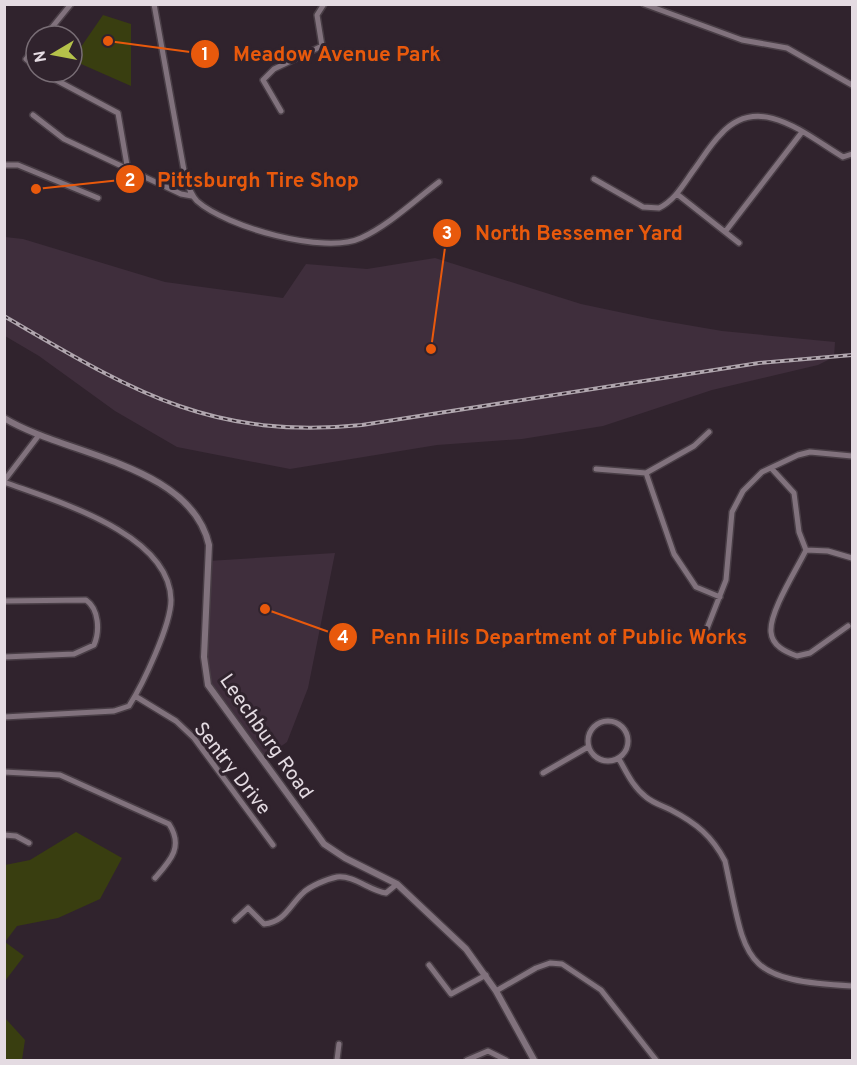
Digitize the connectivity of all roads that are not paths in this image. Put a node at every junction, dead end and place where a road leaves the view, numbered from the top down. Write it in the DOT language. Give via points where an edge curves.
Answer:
graph roads {
  1 [pos="71,4"];
  2 [pos="154,4"];
  3 [pos="324,4"];
  4 [pos="644,4"];
  5 [pos="55,24"];
  6 [pos="63,84"];
  7 [pos="852,85"];
  8 [pos="280,111"];
  9 [pos="33,115"];
  10 [pos="802,132"];
  11 [pos="852,154"];
  12 [pos="4,165"];
  13 [pos="128,171"];
  14 [pos="594,179"];
  15 [pos="439,182"];
  16 [pos="677,194"];
  17 [pos="192,196"];
  18 [pos="98,198"];
  19 [pos="725,232"];
  20 [pos="739,243"];
  21 [pos="4,418"];
  22 [pos="709,432"];
  23 [pos="39,435"];
  24 [pos="852,456"];
  25 [pos="596,469"];
  26 [pos="772,469"];
  27 [pos="646,473"];
  28 [pos="4,481"];
  29 [pos="806,550"];
  30 [pos="852,558"];
  31 [pos="720,597"];
  32 [pos="4,601"];
  33 [pos="848,626"];
  34 [pos="706,631"];
  35 [pos="4,657"];
  36 [pos="135,696"];
  37 [pos="4,717"];
  38 [pos="588,747"];
  39 [pos="619,759"];
  40 [pos="4,772"];
  41 [pos="543,773"];
  42 [pos="4,835"];
  43 [pos="29,843"];
  44 [pos="273,845"];
  45 [pos="155,878"];
  46 [pos="397,884"];
  47 [pos="235,920"];
  48 [pos="429,965"];
  49 [pos="486,975"];
  50 [pos="852,986"];
  51 [pos="496,991"];
  52 [pos="339,1044"];
  53 [pos="484,1052"];
  54 [pos="337,1060"];
  55 [pos="467,1060"];
  56 [pos="486,1060"];
  57 [pos="506,1060"];
  58 [pos="534,1060"];
  59 [pos="656,1060"];
  1 -- 5 [label="street"];
  2 -- 17 [label="street" via="182,164"];
  3 -- 8 [label="street" via="317,15 322,46 274,69 263,80"];
  4 -- 7 [label="street" via="742,40 787,48"];
  6 -- 13 [label="street" via="117,113"];
  9 -- 13 [label="street" via="64,139"];
  10 -- 11 [label="street" via="843,157"];
  10 -- 16 [label="street" via="768,115 738,120 720,134"];
  10 -- 19 [label="street"];
  12 -- 18 [label="street" via="18,165"];
  13 -- 17 [label="street"];
  14 -- 16 [label="street" via="651,209 667,204"];
  15 -- 17 [label="street" via="381,226 347,243 267,235 209,209"];
  16 -- 19 [label="street"];
  19 -- 20 [label="street"];
  21 -- 23 [label="street, Leechburg Road"];
  22 -- 27 [label="street" via="694,446"];
  23 -- 28 [label="street"];
  23 -- 46 [label="street, Leechburg Road" via="134,468 193,511 206,530 209,545 204,657 208,685 324,843"];
  24 -- 26 [label="street" via="810,452"];
  25 -- 27 [label="street"];
  26 -- 29 [label="street" via="794,493 799,532"];
  26 -- 31 [label="street" via="762,472 736,501 730,524 726,580"];
  27 -- 31 [label="street" via="674,554 696,587"];
  28 -- 36 [label="street" via="109,522 163,571 171,609"];
  29 -- 30 [label="street"];
  29 -- 33 [label="street" via="774,617 771,632 775,643 797,656 810,653"];
  31 -- 34 [label="street"];
  32 -- 35 [label="street" via="86,600 97,621 94,645 83,652"];
  36 -- 37 [label="street" via="129,706 114,711"];
  36 -- 44 [label="street, Sentry Drive" via="177,721 194,738"];
  38 -- 39 [label="street" via="602,761"];
  38 -- 39 [label="street" via="591,730 602,722 614,722 623,728 629,741"];
  38 -- 41 [label="street"];
  39 -- 50 [label="street" via="646,798 691,820 720,852 742,942 753,959 781,978"];
  40 -- 45 [label="street" via="60,775 169,824 176,840 174,856"];
  42 -- 43 [label="street"];
  46 -- 47 [label="street" via="386,893 337,877 308,889 284,917 271,923 264,924 248,908"];
  46 -- 49 [label="street, Leechburg Road" via="437,919"];
  48 -- 49 [label="street" via="451,994"];
  49 -- 51 [label="street, Leechburg Road"];
  51 -- 58 [label="street, Leechburg Road"];
  51 -- 59 [label="street" via="536,968 562,964 601,990"];
  52 -- 54 [label="street"];
  53 -- 55 [label="street"];
  53 -- 56 [label="street"];
  53 -- 57 [label="street" via="493,1052"];
}
